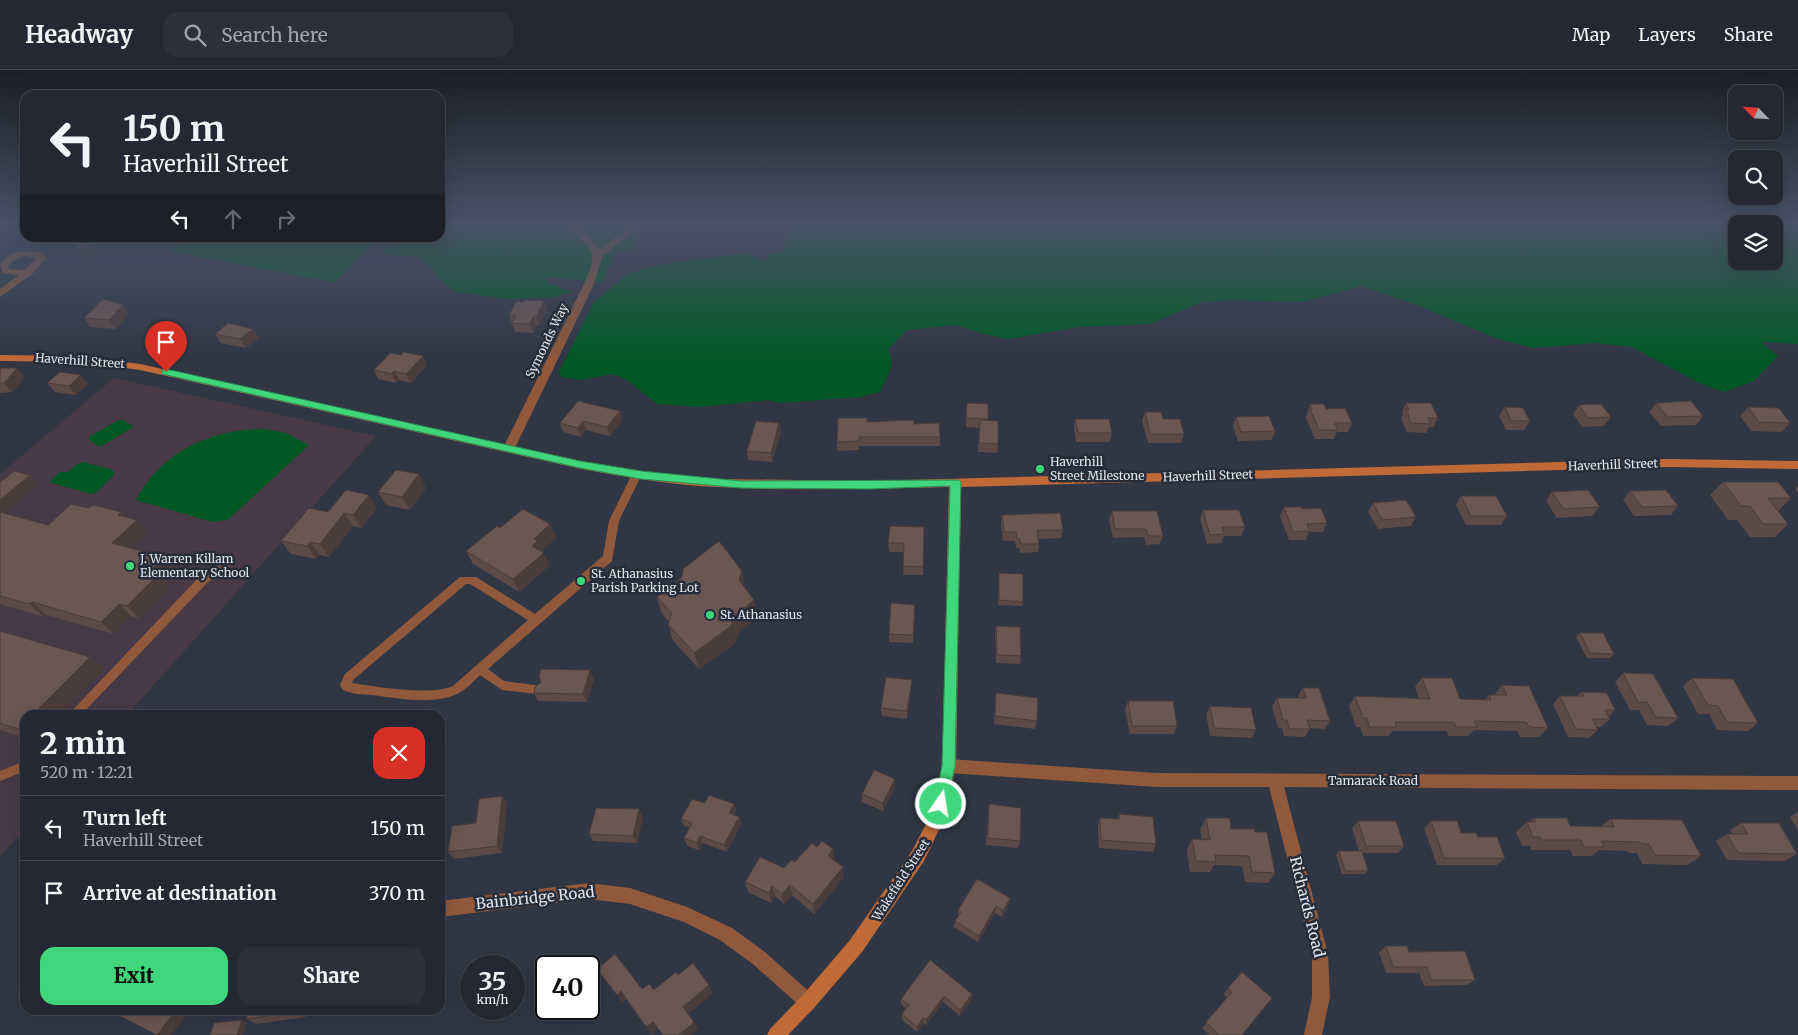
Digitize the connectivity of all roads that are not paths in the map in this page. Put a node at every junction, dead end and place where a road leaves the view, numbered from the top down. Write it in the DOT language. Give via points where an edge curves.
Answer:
graph roads {
  1 [pos="596,269"];
  2 [pos="25,274"];
  3 [pos="0,294"];
  4 [pos="0,358"];
  5 [pos="509,448"];
  6 [pos="1798,465"];
  7 [pos="636,474"];
  8 [pos="955,482"];
  9 [pos="227,562"];
  10 [pos="536,620"];
  11 [pos="480,669"];
  12 [pos="538,689"];
  13 [pos="79,710"];
  14 [pos="948,766"];
  15 [pos="20,768"];
  16 [pos="0,776"];
  17 [pos="1275,781"];
  18 [pos="1798,783"];
  19 [pos="445,908"];
  20 [pos="808,1002"];
  21 [pos="776,1035"];
  22 [pos="1313,1035"];
  1 -- 5 [label="street, Symonds Way"];
  2 -- 3 [label="street"];
  4 -- 5 [label="street, Haverhill Street" via="79,359 140,367"];
  5 -- 7 [label="street, Haverhill Street"];
  6 -- 8 [label="street, Haverhill Street" via="1669,463"];
  7 -- 8 [label="street, Haverhill Street" via="741,484"];
  7 -- 10 [label="lane" via="614,521 608,558"];
  8 -- 14 [label="street, Wakefield Street"];
  9 -- 13 [label="lane" via="204,579"];
  10 -- 11 [label="lane"];
  10 -- 11 [label="lane" via="472,580 464,580 349,677 346,684 350,688 443,696 455,692"];
  11 -- 12 [label="lane" via="502,685"];
  14 -- 17 [label="street, Tamarack Road" via="1157,780"];
  14 -- 20 [label="street, Wakefield Street" via="937,817 918,856 856,946"];
  15 -- 16 [label="lane"];
  17 -- 18 [label="street, Tamarack Road"];
  17 -- 22 [label="street, Richards Road" via="1320,954 1321,997"];
  19 -- 20 [label="street, Bainbridge Road" via="590,891 630,896 687,915 726,934 759,958"];
  20 -- 21 [label="street, Wakefield Street"];
}
